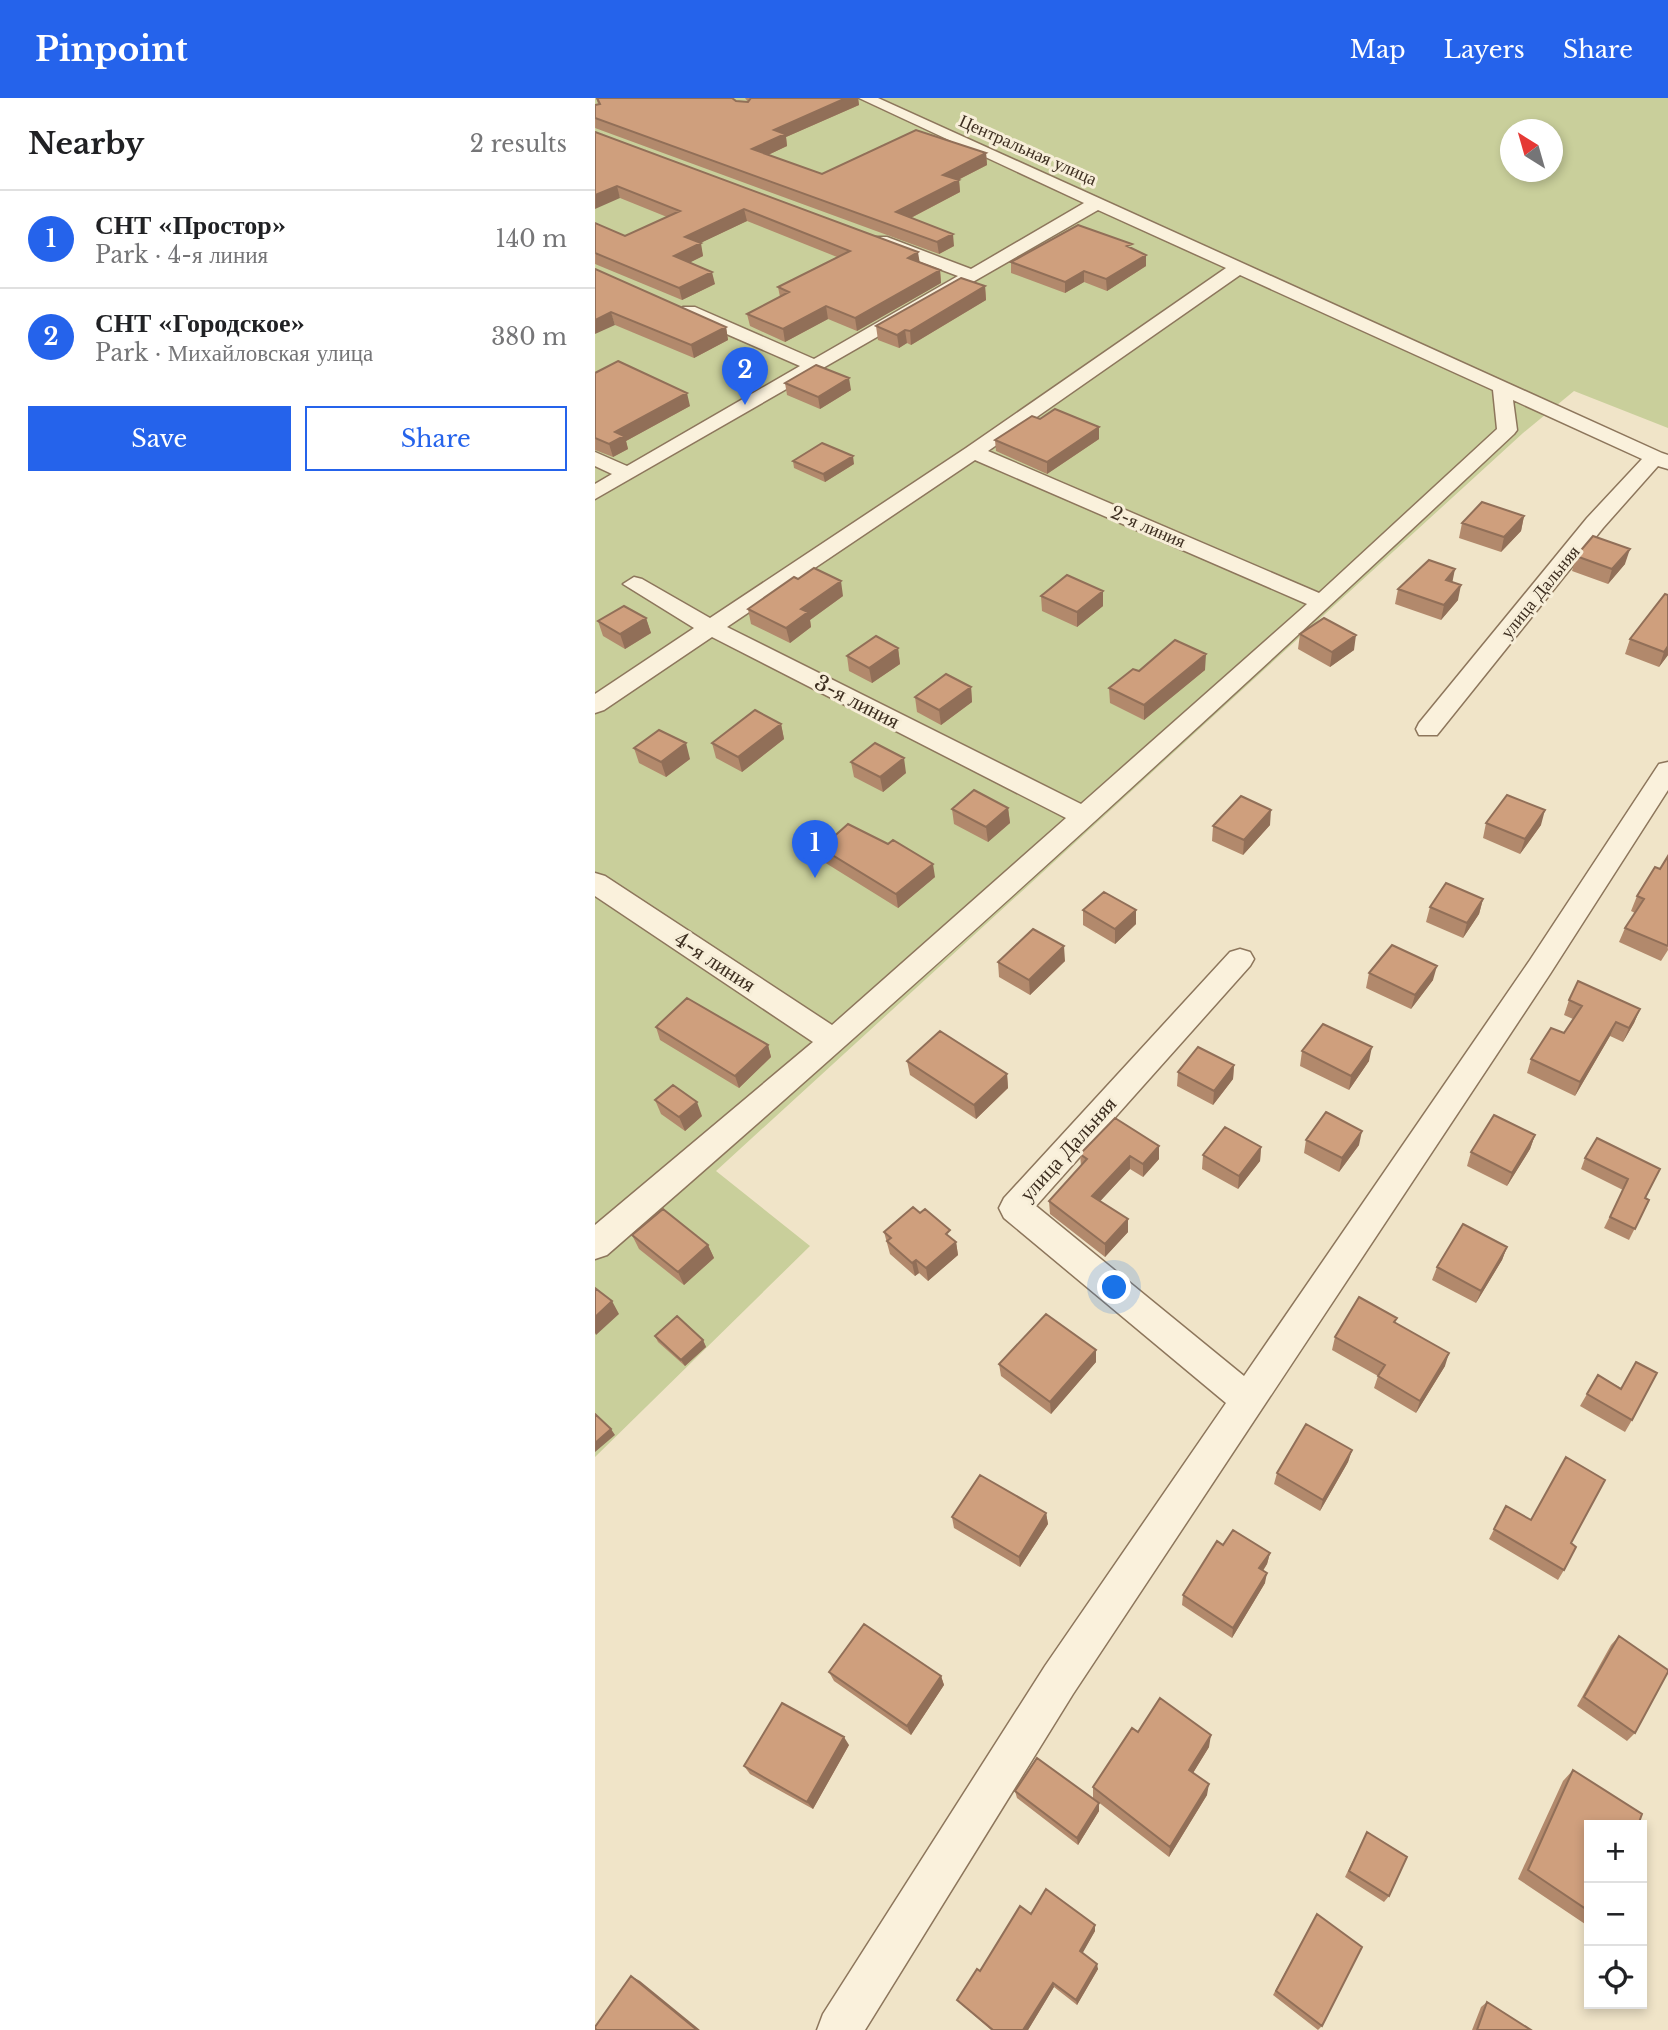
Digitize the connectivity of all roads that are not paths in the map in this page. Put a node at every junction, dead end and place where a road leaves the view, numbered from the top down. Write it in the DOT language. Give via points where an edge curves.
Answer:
graph roads {
  1 [pos="866,98"];
  2 [pos="1097,203"];
  3 [pos="868,236"];
  4 [pos="1239,267"];
  5 [pos="972,275"];
  6 [pos="668,303"];
  7 [pos="815,366"];
  8 [pos="1501,389"];
  9 [pos="973,452"];
  10 [pos="595,457"];
  11 [pos="1661,460"];
  12 [pos="628,474"];
  13 [pos="595,493"];
  14 [pos="634,584"];
  15 [pos="1322,602"];
  16 [pos="711,628"];
  17 [pos="595,705"];
  18 [pos="1428,729"];
  19 [pos="1668,770"];
  20 [pos="1082,815"];
  21 [pos="595,883"];
  22 [pos="1240,959"];
  23 [pos="834,1041"];
  24 [pos="595,1245"];
  25 [pos="1248,1400"];
  26 [pos="839,2030"];
  1 -- 2 [label="street, Центральная улица"];
  2 -- 4 [label="street, Центральная улица"];
  2 -- 5 [label="street"];
  3 -- 5 [label="street"];
  4 -- 8 [label="street, Центральная улица"];
  4 -- 9 [label="street"];
  5 -- 7 [label="street"];
  6 -- 7 [label="street"];
  7 -- 12 [label="street"];
  8 -- 11 [label="street, Центральная улица"];
  8 -- 15 [label="street" via="1507,430"];
  9 -- 15 [label="street, 2-я линия"];
  9 -- 16 [label="street"];
  10 -- 12 [label="street"];
  11 -- 18 [label="street, улица Дальняя" via="1595,523"];
  12 -- 13 [label="street"];
  14 -- 16 [label="street, 3-я линия"];
  15 -- 20 [label="street"];
  16 -- 17 [label="street"];
  16 -- 20 [label="street, 3-я линия"];
  19 -- 25 [label="street" via="1541,967"];
  20 -- 23 [label="street"];
  21 -- 23 [label="street, 4-я линия"];
  22 -- 25 [label="street, улица Дальняя" via="1015,1208"];
  23 -- 24 [label="street"];
  25 -- 26 [label="street" via="1059,1680"];
}
